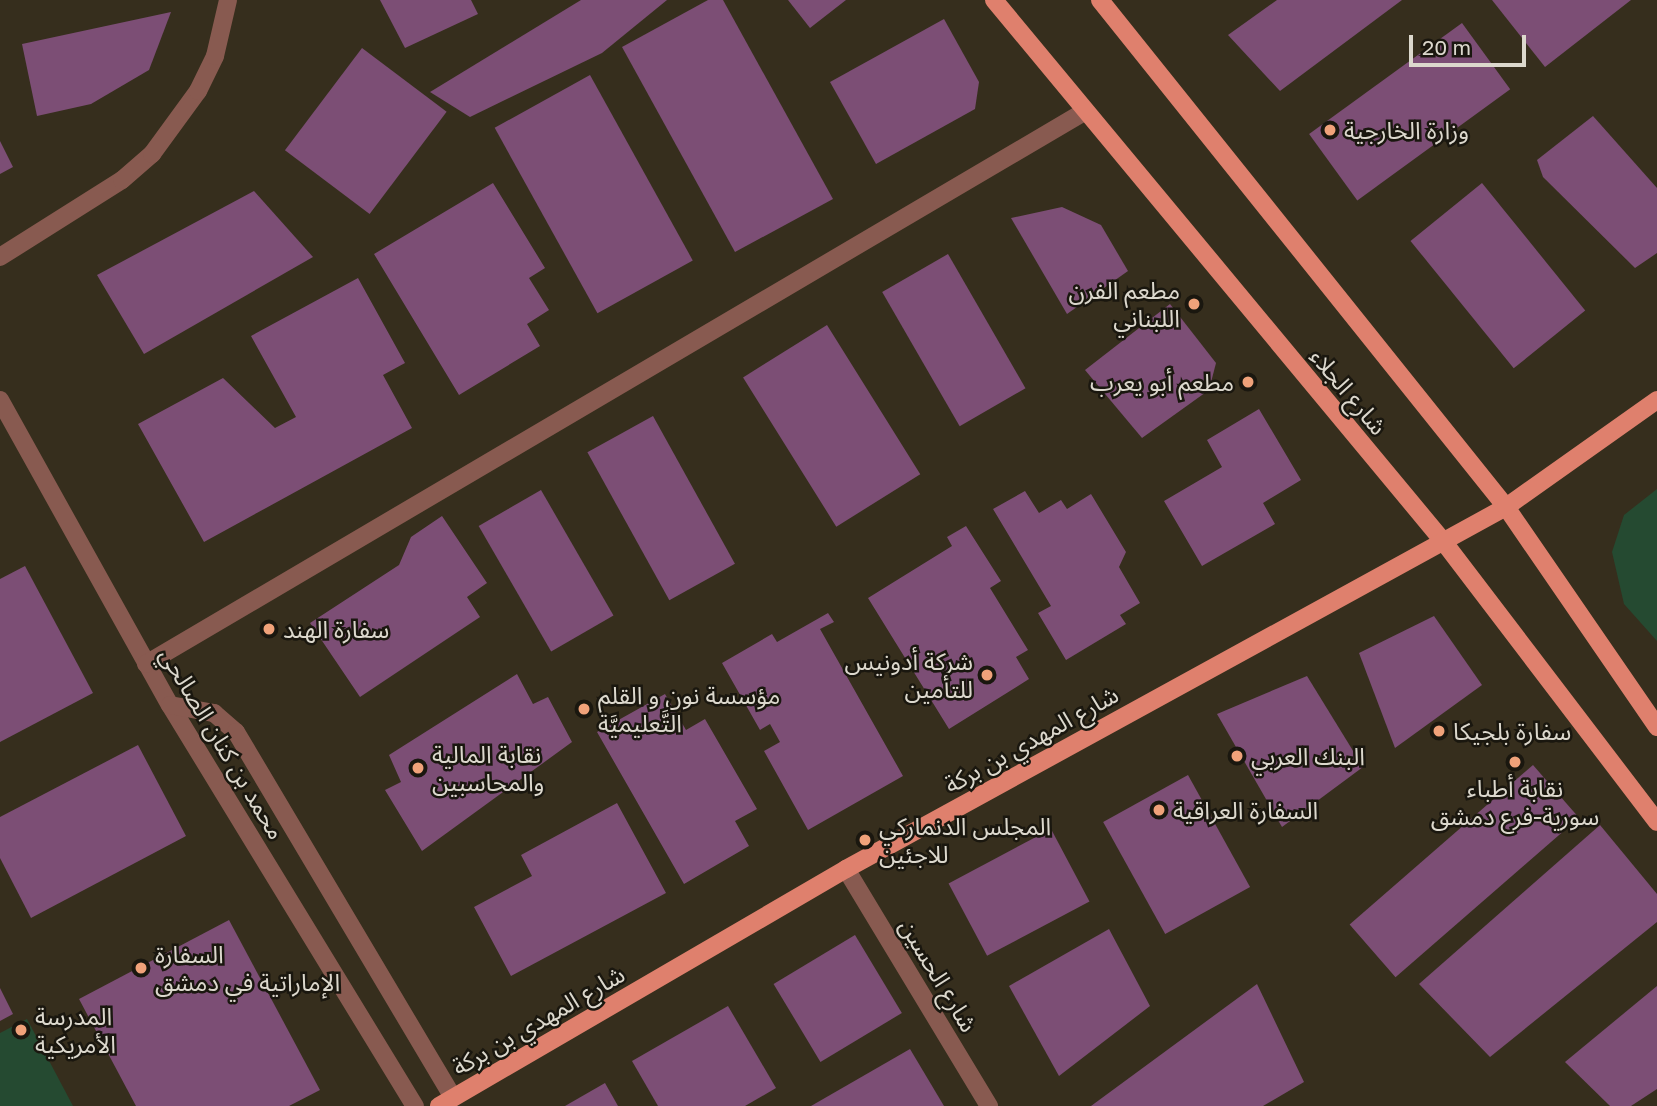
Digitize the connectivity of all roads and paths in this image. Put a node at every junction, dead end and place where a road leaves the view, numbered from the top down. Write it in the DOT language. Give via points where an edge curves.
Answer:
graph roads {
  1 [pos="228,0"];
  2 [pos="994,0"];
  3 [pos="1100,0"];
  4 [pos="1084,112"];
  5 [pos="0,257"];
  6 [pos="0,400"];
  7 [pos="1657,400"];
  8 [pos="1506,508"];
  9 [pos="1443,541"];
  10 [pos="146,664"];
  11 [pos="170,705"];
  12 [pos="1657,727"];
  13 [pos="1657,822"];
  14 [pos="846,869"];
  15 [pos="446,1102"];
  16 [pos="415,1106"];
  17 [pos="989,1106"];
  1 -- 5 [label="street" via="215,56 198,92 152,154 122,180"];
  2 -- 4 [label="main road, شارع الجلاء"];
  3 -- 8 [label="main road, شارع الجلاء"];
  4 -- 9 [label="main road, شارع الجلاء"];
  4 -- 10 [label="street"];
  6 -- 10 [label="street, محمد بن كنان الصالحي"];
  7 -- 8 [label="main road, شارع المهدي بن بركة"];
  8 -- 9 [label="main road, شارع المهدي بن بركة"];
  8 -- 12 [label="main road, شارع الجلاء"];
  9 -- 13 [label="main road, شارع الجلاء"];
  9 -- 14 [label="main road, شارع المهدي بن بركة"];
  10 -- 11 [label="street, محمد بن كنان الصالحي"];
  11 -- 15 [label="street" via="214,713 236,732"];
  11 -- 16 [label="street, محمد بن كنان الصالحي"];
  14 -- 15 [label="main road, شارع المهدي بن بركة"];
  14 -- 17 [label="street, شارع الحسين"];
}
